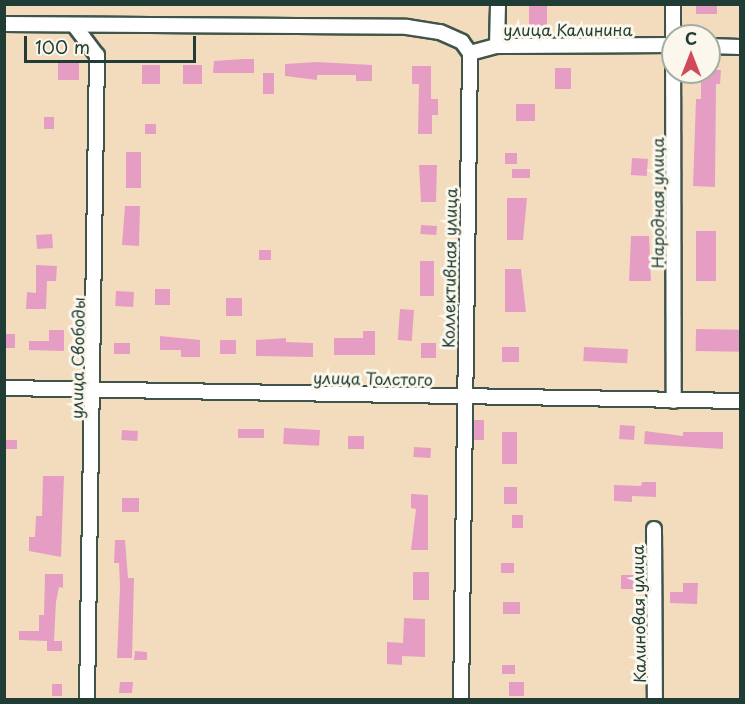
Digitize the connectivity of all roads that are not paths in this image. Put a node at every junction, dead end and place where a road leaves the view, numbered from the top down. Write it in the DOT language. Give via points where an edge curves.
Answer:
graph roads {
  1 [pos="498,4"];
  2 [pos="674,4"];
  3 [pos="4,24"];
  4 [pos="674,24"];
  5 [pos="74,25"];
  6 [pos="661,45"];
  7 [pos="497,46"];
  8 [pos="721,46"];
  9 [pos="741,46"];
  10 [pos="470,53"];
  11 [pos="673,84"];
  12 [pos="4,388"];
  13 [pos="93,389"];
  14 [pos="463,397"];
  15 [pos="674,400"];
  16 [pos="741,401"];
  17 [pos="654,529"];
  18 [pos="87,699"];
  19 [pos="461,699"];
  20 [pos="655,699"];
  1 -- 7 [label="street"];
  2 -- 4 [label="street, Народная улица"];
  3 -- 5 [label="street"];
  5 -- 10 [label="street" via="407,27 440,32 462,42"];
  5 -- 13 [label="street, улица Свободы" via="97,55"];
  6 -- 7 [label="street, улица Калинина"];
  7 -- 10 [label="street, улица Калинина"];
  8 -- 9 [label="street"];
  10 -- 14 [label="street, Коллективная улица"];
  11 -- 15 [label="street, Народная улица"];
  12 -- 13 [label="street, улица Толстого"];
  13 -- 14 [label="street, улица Толстого"];
  13 -- 18 [label="street, улица Свободы"];
  14 -- 15 [label="street, улица Толстого"];
  14 -- 19 [label="street, Коллективная улица"];
  15 -- 16 [label="street, улица Толстого"];
  17 -- 20 [label="street, Калиновая улица"];
}
